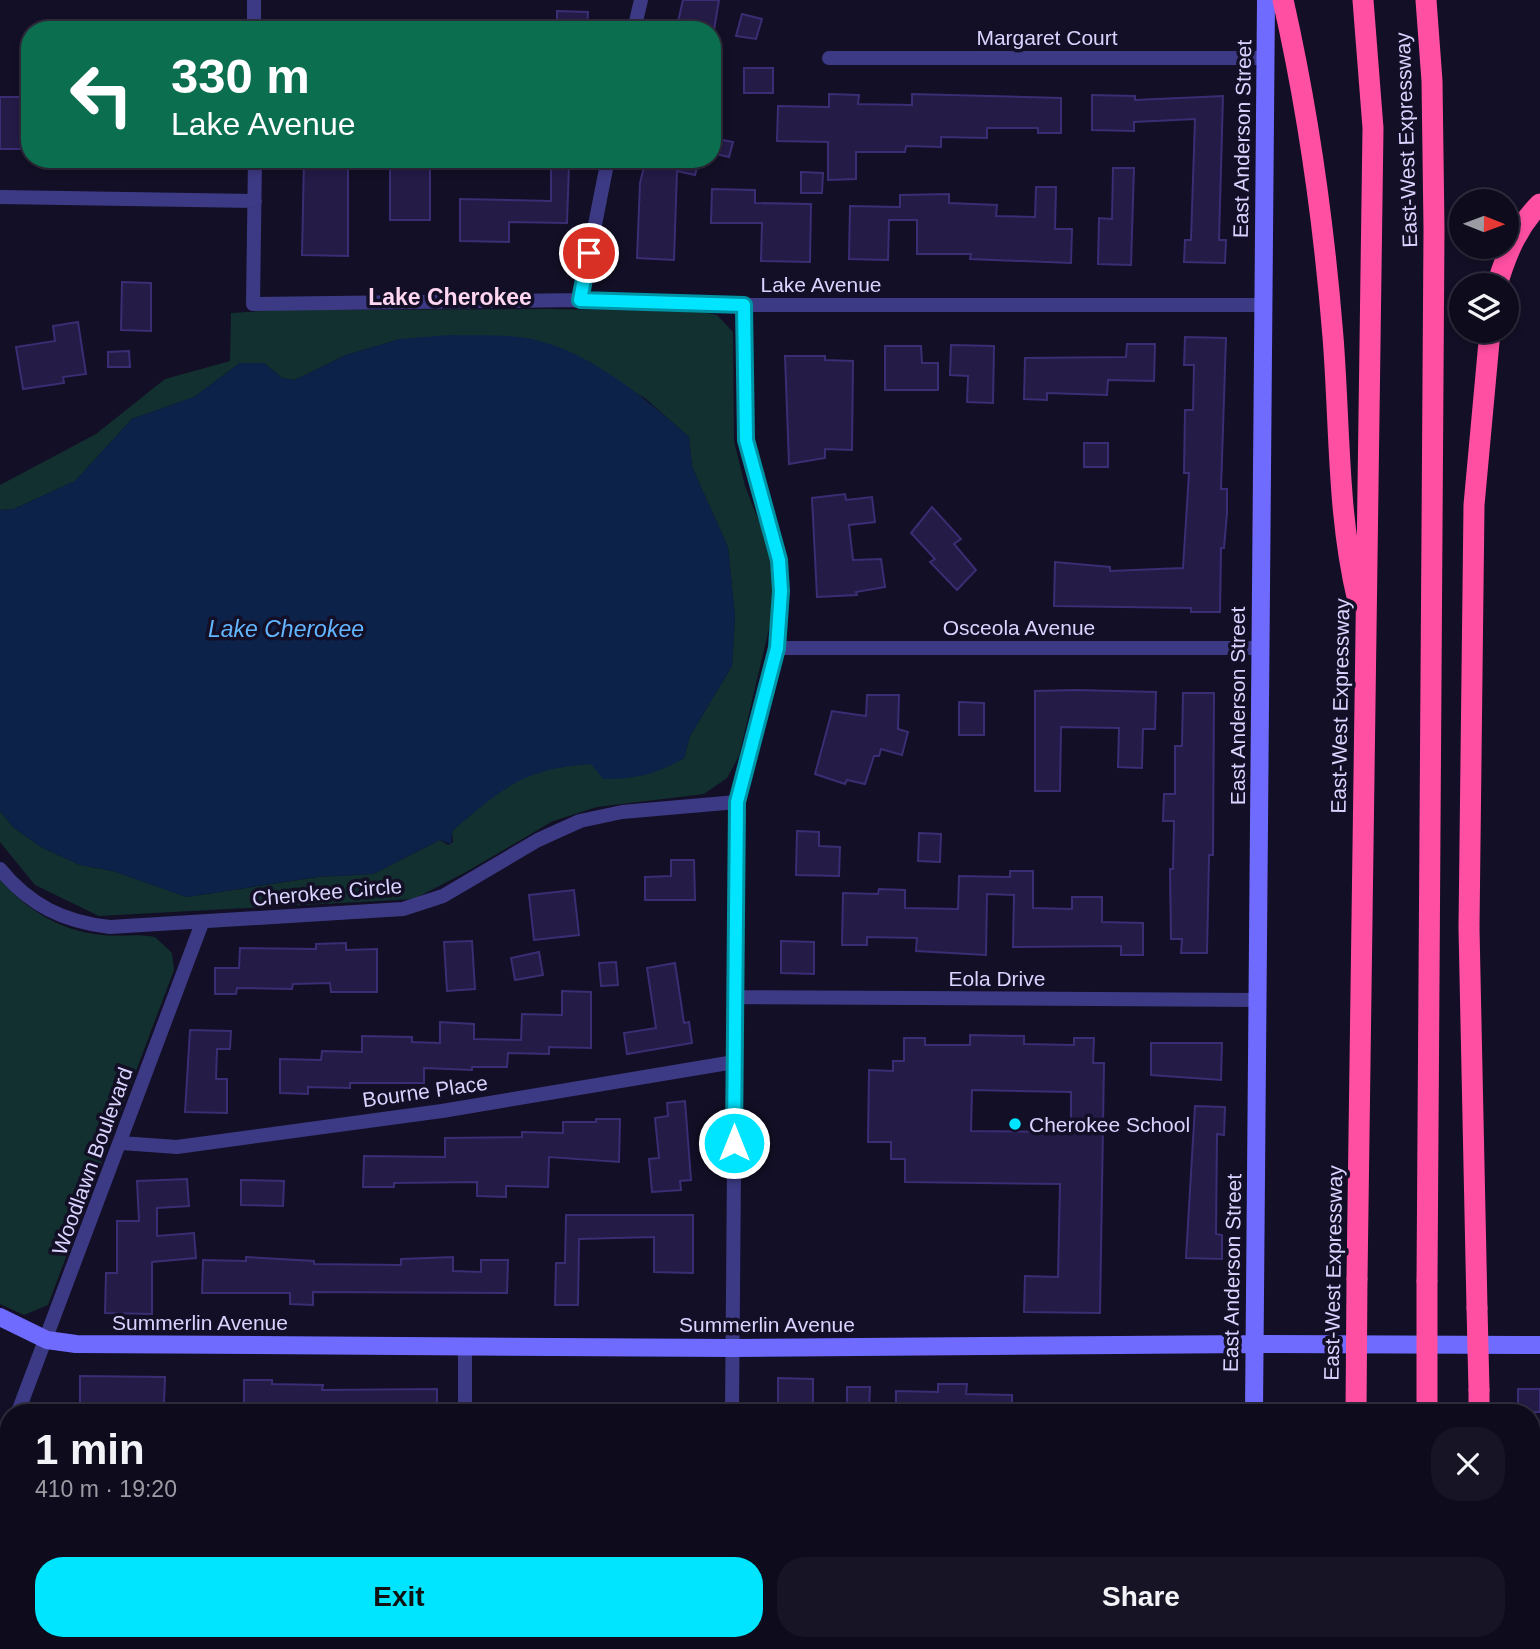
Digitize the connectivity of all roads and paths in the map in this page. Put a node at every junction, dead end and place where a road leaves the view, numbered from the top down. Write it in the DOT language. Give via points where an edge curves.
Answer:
graph roads {
  1 [pos="254,0"];
  2 [pos="640,0"];
  3 [pos="1266,0"];
  4 [pos="1283,0"];
  5 [pos="1363,0"];
  6 [pos="1426,0"];
  7 [pos="254,21"];
  8 [pos="636,21"];
  9 [pos="828,58"];
  10 [pos="1265,58"];
  11 [pos="255,168"];
  12 [pos="606,168"];
  13 [pos="0,197"];
  14 [pos="255,201"];
  15 [pos="1540,205"];
  16 [pos="1501,273"];
  17 [pos="580,300"];
  18 [pos="1263,304"];
  19 [pos="744,305"];
  20 [pos="1489,343"];
  21 [pos="1366,630"];
  22 [pos="777,648"];
  23 [pos="1260,648"];
  24 [pos="737,802"];
  25 [pos="0,869"];
  26 [pos="202,923"];
  27 [pos="736,998"];
  28 [pos="1257,1000"];
  29 [pos="734,1062"];
  30 [pos="121,1143"];
  31 [pos="0,1317"];
  32 [pos="47,1340"];
  33 [pos="1254,1344"];
  34 [pos="465,1345"];
  35 [pos="1540,1345"];
  36 [pos="732,1348"];
  37 [pos="21,1404"];
  38 [pos="464,1404"];
  39 [pos="732,1404"];
  40 [pos="1254,1404"];
  41 [pos="1356,1404"];
  42 [pos="1427,1404"];
  43 [pos="1479,1404"];
  1 -- 7 [label="street"];
  2 -- 8 [label="street"];
  3 -- 10 [label="street, East Anderson Street"];
  4 -- 21 [label="highway" via="1295,54 1332,323 1348,558"];
  5 -- 21 [label="highway, East-West Expressway" via="1373,128"];
  6 -- 42 [label="highway, East-West Expressway, bridge" via="1434,229"];
  9 -- 10 [label="street, Margaret Court"];
  10 -- 18 [label="street, East Anderson Street"];
  11 -- 14 [label="street"];
  12 -- 17 [label="street"];
  13 -- 14 [label="street"];
  14 -- 17 [label="street, Lake Avenue" via="253,304"];
  15 -- 16 [label="highway" via="1507,252"];
  17 -- 19 [label="street, Lake Avenue"];
  18 -- 19 [label="street, Lake Avenue"];
  18 -- 23 [label="street, East Anderson Street"];
  19 -- 22 [label="street" via="745,430 779,560"];
  20 -- 43 [label="highway, bridge" via="1473,544 1469,928"];
  21 -- 41 [label="highway, East-West Expressway, bridge"];
  22 -- 23 [label="street, Osceola Avenue"];
  22 -- 24 [label="street"];
  23 -- 28 [label="street, East Anderson Street"];
  24 -- 26 [label="street, Cherokee Circle" via="622,812 580,821 538,839 443,896 403,909"];
  24 -- 27 [label="street"];
  25 -- 26 [label="street, Cherokee Circle" via="27,898 82,924"];
  26 -- 30 [label="street, Woodlawn Boulevard"];
  27 -- 28 [label="street, Eola Drive"];
  27 -- 29 [label="street"];
  28 -- 33 [label="street, East Anderson Street"];
  29 -- 30 [label="street, Bourne Place" via="442,1111 189,1145"];
  29 -- 36 [label="street"];
  30 -- 32 [label="street, Woodlawn Boulevard"];
  31 -- 32 [label="street, Summerlin Avenue"];
  32 -- 34 [label="street, Summerlin Avenue" via="76,1344"];
  32 -- 37 [label="street, Woodlawn Boulevard"];
  33 -- 35 [label="street, Summerlin Avenue"];
  33 -- 36 [label="street, Summerlin Avenue"];
  33 -- 40 [label="street, East Anderson Street"];
  34 -- 36 [label="street, Summerlin Avenue"];
  34 -- 38 [label="street"];
  36 -- 39 [label="street"];
}
